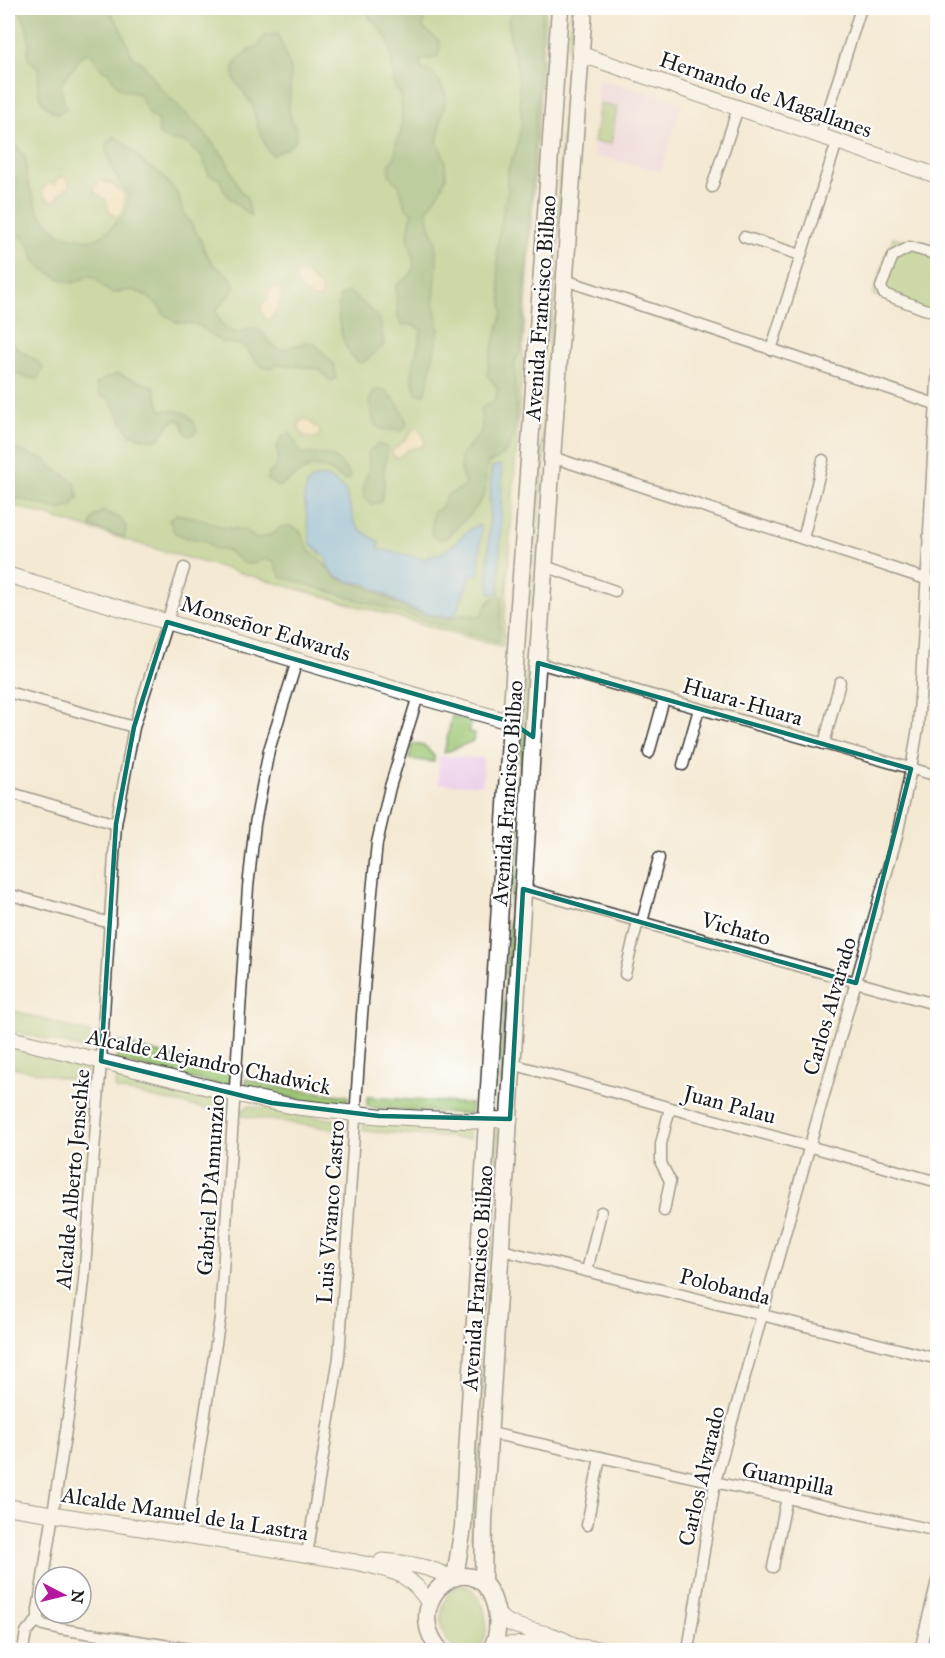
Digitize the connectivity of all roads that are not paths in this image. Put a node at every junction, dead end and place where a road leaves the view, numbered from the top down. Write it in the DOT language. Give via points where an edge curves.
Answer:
graph roads {
  1 [pos="560,8"];
  2 [pos="584,8"];
  3 [pos="861,8"];
  4 [pos="558,38"];
  5 [pos="580,54"];
  6 [pos="738,108"];
  7 [pos="820,136"];
  8 [pos="837,142"];
  9 [pos="938,176"];
  10 [pos="712,187"];
  11 [pos="744,237"];
  12 [pos="801,255"];
  13 [pos="938,255"];
  14 [pos="565,280"];
  15 [pos="938,312"];
  16 [pos="771,350"];
  17 [pos="938,362"];
  18 [pos="937,405"];
  19 [pos="552,457"];
  20 [pos="823,460"];
  21 [pos="802,539"];
  22 [pos="544,567"];
  23 [pos="184,568"];
  24 [pos="8,575"];
  25 [pos="926,580"];
  26 [pos="938,584"];
  27 [pos="615,591"];
  28 [pos="167,622"];
  29 [pos="297,661"];
  30 [pos="538,663"];
  31 [pos="840,682"];
  32 [pos="8,692"];
  33 [pos="418,696"];
  34 [pos="664,699"];
  35 [pos="699,709"];
  36 [pos="511,722"];
  37 [pos="134,727"];
  38 [pos="824,744"];
  39 [pos="532,753"];
  40 [pos="649,753"];
  41 [pos="683,765"];
  42 [pos="911,769"];
  43 [pos="938,776"];
  44 [pos="8,792"];
  45 [pos="116,824"];
  46 [pos="659,858"];
  47 [pos="523,889"];
  48 [pos="8,894"];
  49 [pos="640,922"];
  50 [pos="110,923"];
  51 [pos="625,974"];
  52 [pos="856,982"];
  53 [pos="938,1005"];
  54 [pos="8,1038"];
  55 [pos="101,1061"];
  56 [pos="513,1064"];
  57 [pos="235,1094"];
  58 [pos="670,1108"];
  59 [pos="356,1114"];
  60 [pos="510,1119"];
  61 [pos="487,1121"];
  62 [pos="810,1146"];
  63 [pos="938,1182"];
  64 [pos="664,1211"];
  65 [pos="601,1212"];
  66 [pos="502,1250"];
  67 [pos="587,1271"];
  68 [pos="762,1315"];
  69 [pos="938,1359"];
  70 [pos="490,1433"];
  71 [pos="600,1456"];
  72 [pos="715,1482"];
  73 [pos="787,1497"];
  74 [pos="8,1507"];
  75 [pos="52,1514"];
  76 [pos="587,1525"];
  77 [pos="938,1531"];
  78 [pos="186,1536"];
  79 [pos="307,1555"];
  80 [pos="355,1562"];
  81 [pos="45,1565"];
  82 [pos="773,1567"];
  83 [pos="453,1577"];
  84 [pos="938,1577"];
  85 [pos="483,1582"];
  86 [pos="430,1605"];
  87 [pos="497,1615"];
  88 [pos="33,1625"];
  89 [pos="43,1625"];
  90 [pos="429,1632"];
  91 [pos="116,1638"];
  92 [pos="573,1646"];
  93 [pos="491,1649"];
  94 [pos="24,1650"];
  95 [pos="115,1650"];
  96 [pos="196,1650"];
  97 [pos="429,1650"];
  98 [pos="440,1650"];
  99 [pos="605,1650"];
  100 [pos="688,1650"];
  101 [pos="920,1650"];
  1 -- 4 [label="main road, Avenida Francisco Bilbao"];
  2 -- 5 [label="main road, Avenida Francisco Bilbao"];
  3 -- 7 [label="street"];
  4 -- 5 [label="main road" via="567,49"];
  4 -- 36 [label="main road, Avenida Francisco Bilbao"];
  5 -- 6 [label="street, Hernando de Magallanes"];
  5 -- 14 [label="main road, Avenida Francisco Bilbao"];
  6 -- 7 [label="street, Hernando de Magallanes"];
  6 -- 10 [label="street"];
  7 -- 8 [label="street, Hernando de Magallanes"];
  8 -- 9 [label="street, Hernando de Magallanes"];
  8 -- 12 [label="street"];
  11 -- 12 [label="street"];
  12 -- 16 [label="street"];
  13 -- 15 [label="street" via="910,247 893,256 881,287 884,294"];
  14 -- 16 [label="street"];
  14 -- 19 [label="main road, Avenida Francisco Bilbao"];
  16 -- 18 [label="street"];
  17 -- 18 [label="street, Carlos Alvarado"];
  18 -- 25 [label="street, Carlos Alvarado"];
  19 -- 21 [label="street"];
  19 -- 22 [label="main road, Avenida Francisco Bilbao"];
  20 -- 21 [label="street"];
  21 -- 25 [label="street"];
  22 -- 27 [label="street"];
  22 -- 30 [label="main road, Avenida Francisco Bilbao"];
  23 -- 28 [label="street, Alcalde Alberto Jenschke"];
  24 -- 28 [label="street, Monseñor Edwards"];
  25 -- 26 [label="street"];
  25 -- 42 [label="street, Carlos Alvarado" via="918,728"];
  28 -- 29 [label="street, Monseñor Edwards"];
  28 -- 37 [label="street, Alcalde Alberto Jenschke"];
  29 -- 33 [label="street, Monseñor Edwards"];
  29 -- 57 [label="street, Gabriel D'Annunzio" via="269,750 255,824"];
  30 -- 34 [label="street, Huara-Huara"];
  30 -- 39 [label="main road, Avenida Francisco Bilbao"];
  31 -- 38 [label="street"];
  32 -- 37 [label="street"];
  33 -- 36 [label="street, Monseñor Edwards"];
  33 -- 59 [label="street, Luis Vivanco Castro" via="377,843"];
  34 -- 35 [label="street, Huara-Huara"];
  34 -- 40 [label="street"];
  35 -- 38 [label="street, Huara-Huara"];
  35 -- 41 [label="street"];
  36 -- 39 [label="main road" via="526,735"];
  36 -- 61 [label="main road, Avenida Francisco Bilbao"];
  37 -- 45 [label="street, Alcalde Alberto Jenschke"];
  38 -- 42 [label="street, Huara-Huara"];
  39 -- 47 [label="main road, Avenida Francisco Bilbao"];
  42 -- 43 [label="street, Huara-Huara"];
  42 -- 52 [label="street, Carlos Alvarado" via="897,836"];
  44 -- 45 [label="street"];
  45 -- 50 [label="street, Alcalde Alberto Jenschke"];
  46 -- 49 [label="street"];
  47 -- 49 [label="street, Vichato"];
  47 -- 56 [label="main road, Avenida Francisco Bilbao"];
  48 -- 50 [label="street"];
  49 -- 51 [label="street"];
  49 -- 52 [label="street, Vichato"];
  50 -- 55 [label="street, Alcalde Alberto Jenschke"];
  52 -- 53 [label="street, Vichato"];
  52 -- 62 [label="street, Carlos Alvarado"];
  54 -- 55 [label="street, Alcalde Alejandro Chadwick"];
  55 -- 57 [label="street, Alcalde Alejandro Chadwick"];
  55 -- 75 [label="street, Alcalde Alberto Jenschke" via="84,1280"];
  56 -- 58 [label="street, Juan Palau"];
  56 -- 60 [label="main road, Avenida Francisco Bilbao"];
  57 -- 59 [label="street, Alcalde Alejandro Chadwick"];
  57 -- 78 [label="street, Gabriel D'Annunzio" via="220,1318"];
  58 -- 62 [label="street, Juan Palau"];
  58 -- 64 [label="street" via="661,1144 661,1163 670,1181"];
  59 -- 61 [label="street, Alcalde Alejandro Chadwick"];
  59 -- 79 [label="street, Luis Vivanco Castro" via="339,1357"];
  60 -- 61 [label="street, Alcalde Alejandro Chadwick"];
  60 -- 66 [label="main road, Avenida Francisco Bilbao"];
  61 -- 83 [label="main road, Avenida Francisco Bilbao" via="463,1527"];
  62 -- 63 [label="street, Juan Palau"];
  62 -- 68 [label="street, Carlos Alvarado"];
  65 -- 67 [label="street"];
  66 -- 67 [label="street, Polobanda"];
  66 -- 70 [label="main road, Avenida Francisco Bilbao"];
  67 -- 68 [label="street, Polobanda"];
  68 -- 69 [label="street, Polobanda"];
  68 -- 72 [label="street, Carlos Alvarado"];
  70 -- 71 [label="street, Guampilla"];
  70 -- 85 [label="main road, Avenida Francisco Bilbao"];
  71 -- 72 [label="street, Guampilla"];
  71 -- 76 [label="street"];
  72 -- 73 [label="street, Guampilla"];
  72 -- 100 [label="street, Carlos Alvarado"];
  73 -- 77 [label="street, Guampilla"];
  73 -- 82 [label="street"];
  74 -- 75 [label="street, Alcalde Manuel de la Lastra"];
  75 -- 78 [label="street, Alcalde Manuel de la Lastra"];
  75 -- 81 [label="street, Alcalde Alberto Jenschke"];
  78 -- 79 [label="street, Alcalde Manuel de la Lastra"];
  79 -- 80 [label="street, Alcalde Manuel de la Lastra"];
  80 -- 83 [label="street, Alcalde Manuel de la Lastra" via="416,1565"];
  80 -- 86 [label="street, Alcalde Manuel de la Lastra" via="402,1575 414,1583"];
  83 -- 85 [label="main road"];
  83 -- 86 [label="main road" via="437,1589"];
  84 -- 101 [label="street"];
  85 -- 87 [label="main road"];
  86 -- 90 [label="main road"];
  87 -- 92 [label="street" via="512,1625 550,1634"];
  87 -- 93 [label="main road"];
  88 -- 94 [label="street, Alcalde Alberto Jenschke" via="26,1632"];
  89 -- 91 [label="street"];
  90 -- 97 [label="main road"];
  90 -- 98 [label="main road"];
  91 -- 95 [label="street"];
  91 -- 96 [label="street"];
  92 -- 93 [label="street" via="518,1644"];
  92 -- 99 [label="street"];
}
